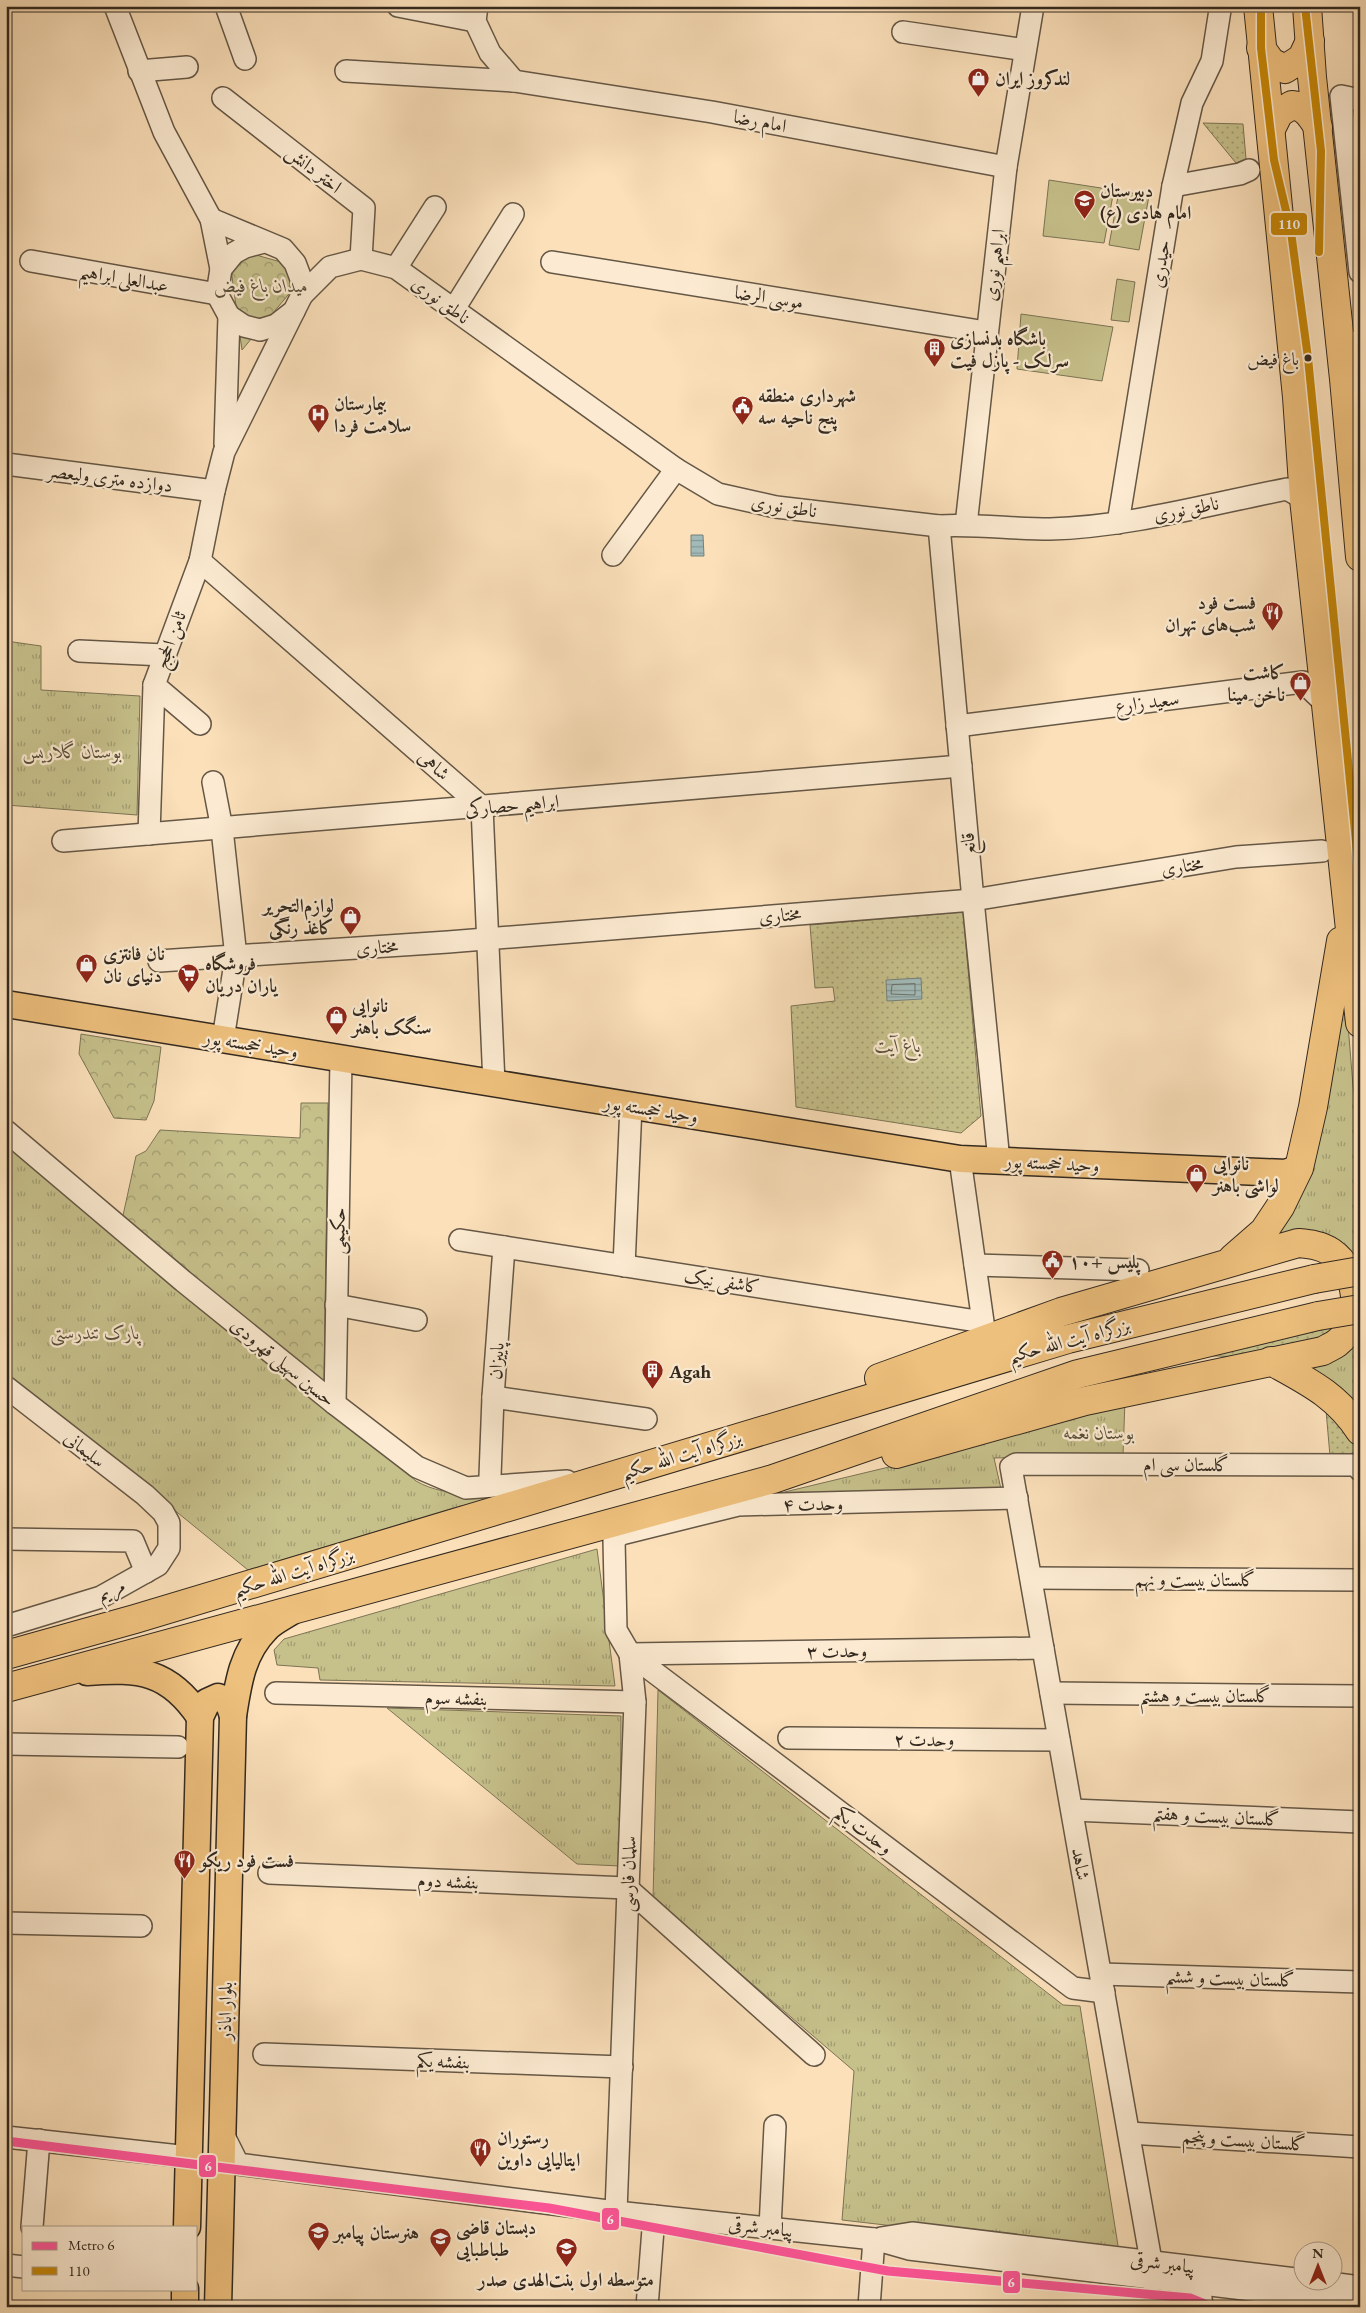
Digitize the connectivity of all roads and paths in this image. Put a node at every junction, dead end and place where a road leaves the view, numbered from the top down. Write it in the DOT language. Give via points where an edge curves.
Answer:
graph roads {
  1 [pos="115,6"];
  2 [pos="226,6"];
  3 [pos="398,6"];
  4 [pos="1033,6"];
  5 [pos="1258,6"];
  6 [pos="1307,6"];
  7 [pos="1220,10"];
  8 [pos="476,14"];
  9 [pos="903,32"];
  10 [pos="1310,41"];
  11 [pos="1261,48"];
  12 [pos="1025,50"];
  13 [pos="245,59"];
  14 [pos="187,66"];
  15 [pos="139,71"];
  16 [pos="346,72"];
  17 [pos="514,81"];
  18 [pos="223,98"];
  19 [pos="1350,98"];
  20 [pos="1318,127"];
  21 [pos="1271,129"];
  22 [pos="1006,167"];
  23 [pos="1249,170"];
  24 [pos="1173,186"];
  25 [pos="435,207"];
  26 [pos="513,214"];
  27 [pos="210,219"];
  28 [pos="274,246"];
  29 [pos="361,259"];
  30 [pos="31,261"];
  31 [pos="552,262"];
  32 [pos="330,267"];
  33 [pos="396,268"];
  34 [pos="221,269"];
  35 [pos="1360,272"];
  36 [pos="217,294"];
  37 [pos="298,303"];
  38 [pos="454,309"];
  39 [pos="229,316"];
  40 [pos="986,332"];
  41 [pos="1360,340"];
  42 [pos="1352,389"];
  43 [pos="224,452"];
  44 [pos="6,464"];
  45 [pos="676,469"];
  46 [pos="214,491"];
  47 [pos="1304,499"];
  48 [pos="1118,523"];
  49 [pos="966,525"];
  50 [pos="939,526"];
  51 [pos="613,555"];
  52 [pos="1360,557"];
  53 [pos="200,561"];
  54 [pos="79,651"];
  55 [pos="164,655"];
  56 [pos="154,685"];
  57 [pos="1327,705"];
  58 [pos="200,724"];
  59 [pos="957,726"];
  60 [pos="961,766"];
  61 [pos="213,782"];
  62 [pos="482,807"];
  63 [pos="222,829"];
  64 [pos="149,834"];
  65 [pos="63,841"];
  66 [pos="1322,851"];
  67 [pos="972,900"];
  68 [pos="1347,905"];
  69 [pos="489,939"];
  70 [pos="236,956"];
  71 [pos="159,961"];
  72 [pos="6,1004"];
  73 [pos="1360,1023"];
  74 [pos="223,1039"];
  75 [pos="341,1059"];
  76 [pos="494,1084"];
  77 [pos="631,1106"];
  78 [pos="6,1131"];
  79 [pos="960,1159"];
  80 [pos="999,1161"];
  81 [pos="1299,1168"];
  82 [pos="460,1240"];
  83 [pos="504,1247"];
  84 [pos="1226,1264"];
  85 [pos="975,1265"];
  86 [pos="624,1266"];
  87 [pos="1138,1270"];
  88 [pos="1360,1271"];
  89 [pos="336,1305"];
  90 [pos="1360,1309"];
  91 [pos="416,1320"];
  92 [pos="1271,1361"];
  93 [pos="6,1388"];
  94 [pos="493,1397"];
  95 [pos="334,1404"];
  96 [pos="646,1419"];
  97 [pos="776,1426"];
  98 [pos="1360,1431"];
  99 [pos="1011,1467"];
  100 [pos="1360,1470"];
  101 [pos="490,1476"];
  102 [pos="602,1478"];
  103 [pos="773,1479"];
  104 [pos="1017,1498"];
  105 [pos="163,1512"];
  106 [pos="6,1539"];
  107 [pos="614,1540"];
  108 [pos="146,1572"];
  109 [pos="1031,1578"];
  110 [pos="1360,1580"];
  111 [pos="292,1611"];
  112 [pos="6,1626"];
  113 [pos="1043,1648"];
  114 [pos="6,1654"];
  115 [pos="630,1654"];
  116 [pos="49,1676"];
  117 [pos="6,1688"];
  118 [pos="276,1693"];
  119 [pos="1051,1694"];
  120 [pos="1360,1696"];
  121 [pos="636,1702"];
  122 [pos="233,1716"];
  123 [pos="200,1717"];
  124 [pos="789,1738"];
  125 [pos="1059,1740"];
  126 [pos="6,1744"];
  127 [pos="178,1748"];
  128 [pos="1072,1810"];
  129 [pos="1360,1822"];
  130 [pos="269,1874"];
  131 [pos="627,1888"];
  132 [pos="6,1923"];
  133 [pos="141,1926"];
  134 [pos="1360,1982"];
  135 [pos="1102,1983"];
  136 [pos="264,2054"];
  137 [pos="814,2055"];
  138 [pos="622,2067"];
  139 [pos="774,2126"];
  140 [pos="222,2132"];
  141 [pos="1128,2133"];
  142 [pos="6,2137"];
  143 [pos="39,2140"];
  144 [pos="1360,2147"];
  145 [pos="189,2157"];
  146 [pos="616,2212"];
  147 [pos="654,2216"];
  148 [pos="32,2226"];
  149 [pos="187,2226"];
  150 [pos="770,2228"];
  151 [pos="874,2239"];
  152 [pos="6,2265"];
  153 [pos="22,2267"];
  154 [pos="1151,2270"];
  155 [pos="1198,2276"];
  156 [pos="1294,2280"];
  157 [pos="185,2290"];
  158 [pos="1332,2290"];
  159 [pos="1356,2299"];
  160 [pos="185,2307"];
  161 [pos="218,2307"];
  162 [pos="647,2307"];
  163 [pos="869,2307"];
  164 [pos="1202,2307"];
  1 -- 15 [label="street"];
  2 -- 13 [label="street"];
  3 -- 8 [label="street"];
  4 -- 12 [label="street, ابراهیم نوری"];
  5 -- 11 [label="highway"];
  6 -- 10 [label="highway"];
  7 -- 24 [label="street, حیدری" via="1212,61 1192,103"];
  8 -- 17 [label="street" via="490,53"];
  9 -- 12 [label="street"];
  10 -- 11 [label="highway" via="1302,58 1285,69 1271,62"];
  10 -- 20 [label="highway"];
  11 -- 21 [label="highway"];
  12 -- 22 [label="street, ابراهیم نوری"];
  14 -- 15 [label="street"];
  15 -- 27 [label="street" via="164,132"];
  16 -- 17 [label="street, امام رضا"];
  17 -- 22 [label="street, امام رضا" via="712,112"];
  18 -- 29 [label="street, اختر دانش" via="364,208"];
  19 -- 35 [label="street"];
  20 -- 21 [label="highway" via="1306,111 1292,105 1279,113"];
  20 -- 42 [label="highway"];
  21 -- 47 [label="highway"];
  22 -- 40 [label="street, ابراهیم نوری"];
  23 -- 24 [label="street"];
  24 -- 48 [label="street, حیدری"];
  25 -- 33 [label="street"];
  26 -- 38 [label="street"];
  27 -- 28 [label="street"];
  27 -- 34 [label="street"];
  28 -- 32 [label="street"];
  28 -- 34 [label="street" via="245,247 234,253"];
  28 -- 37 [label="street" via="295,262 301,278"];
  29 -- 32 [label="street, ناطق نوری"];
  29 -- 33 [label="street, ناطق نوری"];
  30 -- 36 [label="street, عبدالعلی ابراهیم"];
  31 -- 40 [label="street, موسی الرضا"];
  32 -- 37 [label="street"];
  33 -- 38 [label="street, ناطق نوری"];
  34 -- 36 [label="street"];
  36 -- 39 [label="street"];
  37 -- 39 [label="street" via="276,325 260,330 244,326"];
  37 -- 43 [label="street"];
  38 -- 45 [label="street, ناطق نوری"];
  39 -- 43 [label="street"];
  40 -- 49 [label="street, ابراهیم نوری"];
  41 -- 42 [label="street"];
  42 -- 52 [label="highway"];
  43 -- 46 [label="street, ثامن الحجج"];
  44 -- 46 [label="street, دوازده متری ولیعصر"];
  45 -- 50 [label="street, ناطق نوری" via="718,494 776,507"];
  45 -- 51 [label="street"];
  46 -- 53 [label="street, ثامن الحجج"];
  47 -- 48 [label="street, ناطق نوری" via="1287,489"];
  47 -- 57 [label="highway"];
  48 -- 49 [label="street, ناطق نوری" via="1050,528"];
  49 -- 50 [label="street, ناطق نوری"];
  50 -- 59 [label="street, قانع"];
  53 -- 55 [label="street, ثامن الحجج"];
  53 -- 62 [label="street, شاهی"];
  54 -- 55 [label="street"];
  55 -- 56 [label="street, ثامن الحجج"];
  56 -- 58 [label="street"];
  56 -- 64 [label="street, ثامن الحجج"];
  57 -- 59 [label="street, سعید زارع" via="1303,682"];
  57 -- 68 [label="highway"];
  59 -- 60 [label="street, قانع"];
  60 -- 62 [label="street, ابراهیم حصارکی"];
  60 -- 67 [label="street, قانع"];
  61 -- 63 [label="street"];
  62 -- 63 [label="street, ابراهیم حصارکی"];
  62 -- 69 [label="street"];
  63 -- 64 [label="street, ابراهیم حصارکی"];
  63 -- 70 [label="street"];
  64 -- 65 [label="street, ابراهیم حصارکی"];
  66 -- 67 [label="street, مختاری" via="1236,857"];
  67 -- 69 [label="street, مختاری"];
  67 -- 80 [label="street, قانع"];
  68 -- 73 [label="highway"];
  68 -- 81 [label="highway" via="1313,1107"];
  69 -- 70 [label="street, مختاری"];
  69 -- 76 [label="street"];
  70 -- 71 [label="street, مختاری"];
  70 -- 74 [label="street"];
  72 -- 74 [label="main road, وحید خجسته پور"];
  74 -- 75 [label="main road, وحید خجسته پور"];
  75 -- 76 [label="main road, وحید خجسته پور"];
  75 -- 89 [label="street, حکیمی"];
  76 -- 77 [label="main road, وحید خجسته پور"];
  77 -- 79 [label="main road, وحید خجسته پور"];
  77 -- 86 [label="street"];
  78 -- 95 [label="street, حسین سهیلی قهرودی"];
  79 -- 80 [label="main road, وحید خجسته پور"];
  79 -- 85 [label="street"];
  80 -- 81 [label="main road, وحید خجسته پور" via="1286,1173"];
  81 -- 84 [label="highway" via="1264,1231"];
  82 -- 83 [label="street, کاشفی نیک"];
  83 -- 86 [label="street, کاشفی نیک"];
  83 -- 94 [label="street, پاییزان"];
  84 -- 92 [label="highway" via="1278,1247 1313,1244 1343,1263 1352,1281 1356,1304 1348,1329 1337,1343 1302,1357"];
  84 -- 97 [label="highway" via="1052,1315 886,1375"];
  85 -- 86 [label="street, کاشفی نیک" via="983,1322"];
  85 -- 87 [label="street"];
  88 -- 97 [label="highway, بزرگراه آیت الله حکیم, bridge" via="1314,1279 1068,1339"];
  89 -- 91 [label="street"];
  89 -- 95 [label="street, حکیمی"];
  90 -- 103 [label="highway, بزرگراه آیت الله حکیم, bridge" via="1318,1316 1078,1374"];
  92 -- 98 [label="highway" via="1324,1391 1349,1414"];
  92 -- 103 [label="highway" via="1084,1401 905,1452"];
  93 -- 105 [label="street, سلیمانی"];
  94 -- 96 [label="street"];
  94 -- 101 [label="street, پاییزان"];
  95 -- 102 [label="street, حسین سهیلی قهرودی" via="417,1467 466,1488"];
  97 -- 102 [label="highway, بزرگراه آیت الله حکیم"];
  99 -- 100 [label="street, گلستان سی ام" via="1016,1464 1356,1465"];
  99 -- 104 [label="street, شاهد"];
  102 -- 114 [label="highway, بزرگراه آیت الله حکیم" via="135,1619"];
  103 -- 111 [label="highway, بزرگراه آیت الله حکیم"];
  104 -- 107 [label="street, وحدت ۴" via="738,1505 621,1534"];
  104 -- 109 [label="street, شاهد"];
  105 -- 108 [label="street, مریم" via="169,1523 169,1548 158,1565"];
  106 -- 108 [label="street" via="133,1541"];
  107 -- 115 [label="street, سلمان فارسی" via="616,1630"];
  108 -- 112 [label="street, مریم" via="101,1597"];
  109 -- 110 [label="street, گلستان بیست و نهم"];
  109 -- 113 [label="street, شاهد"];
  111 -- 116 [label="highway, بزرگراه آیت الله حکیم"];
  111 -- 122 [label="main road, بلوار اباذر" via="266,1628 248,1653 238,1682"];
  113 -- 115 [label="street, وحدت ۳"];
  113 -- 119 [label="street, شاهد"];
  115 -- 121 [label="street, سلمان فارسی"];
  115 -- 135 [label="street, وحدت یکم" via="1074,1988"];
  116 -- 117 [label="highway, بزرگراه آیت الله حکیم"];
  116 -- 123 [label="main road" via="108,1670 147,1674 176,1687"];
  118 -- 121 [label="street, بنفشه سوم"];
  119 -- 120 [label="street, گلستان بیست و هشتم"];
  119 -- 125 [label="street, شاهد"];
  121 -- 131 [label="street, سلمان فارسی"];
  122 -- 123 [label="main road" via="228,1701 218,1697 207,1702"];
  122 -- 140 [label="main road, بلوار اباذر"];
  123 -- 145 [label="main road, بلوار اباذر"];
  124 -- 125 [label="street, وحدت ۲"];
  125 -- 128 [label="street, شاهد"];
  126 -- 127 [label="street"];
  128 -- 129 [label="street, گلستان بیست و هفتم"];
  128 -- 135 [label="street, شاهد"];
  130 -- 131 [label="street, بنفشه دوم"];
  131 -- 137 [label="street"];
  131 -- 138 [label="street, سلمان فارسی"];
  132 -- 133 [label="street"];
  134 -- 135 [label="street, گلستان بیست و ششم"];
  135 -- 141 [label="street, شاهد"];
  136 -- 138 [label="street, بنفشه یکم"];
  138 -- 146 [label="street, سلمان فارسی"];
  139 -- 150 [label="street"];
  140 -- 146 [label="street, پیامبر شرقی" via="238,2164"];
  140 -- 161 [label="main road, بلوار اباذر"];
  141 -- 144 [label="street, گلستان بیست و پنجم"];
  141 -- 154 [label="street, شاهد"];
  142 -- 143 [label="street"];
  143 -- 145 [label="street"];
  143 -- 148 [label="street"];
  145 -- 149 [label="main road, بلوار اباذر"];
  146 -- 147 [label="street, پیامبر شرقی"];
  147 -- 150 [label="street, پیامبر شرقی"];
  147 -- 162 [label="street"];
  150 -- 151 [label="street, پیامبر شرقی"];
  151 -- 154 [label="street, پیامبر شرقی" via="912,2234"];
  151 -- 163 [label="street"];
  152 -- 153 [label="street"];
  154 -- 155 [label="street, پیامبر شرقی"];
  155 -- 156 [label="street, پیامبر شرقی"];
  155 -- 159 [label="street, پیامبر شرقی"];
  155 -- 164 [label="street"];
  157 -- 160 [label="main road"];
  158 -- 159 [label="street, پیامبر شرقی"];
}
